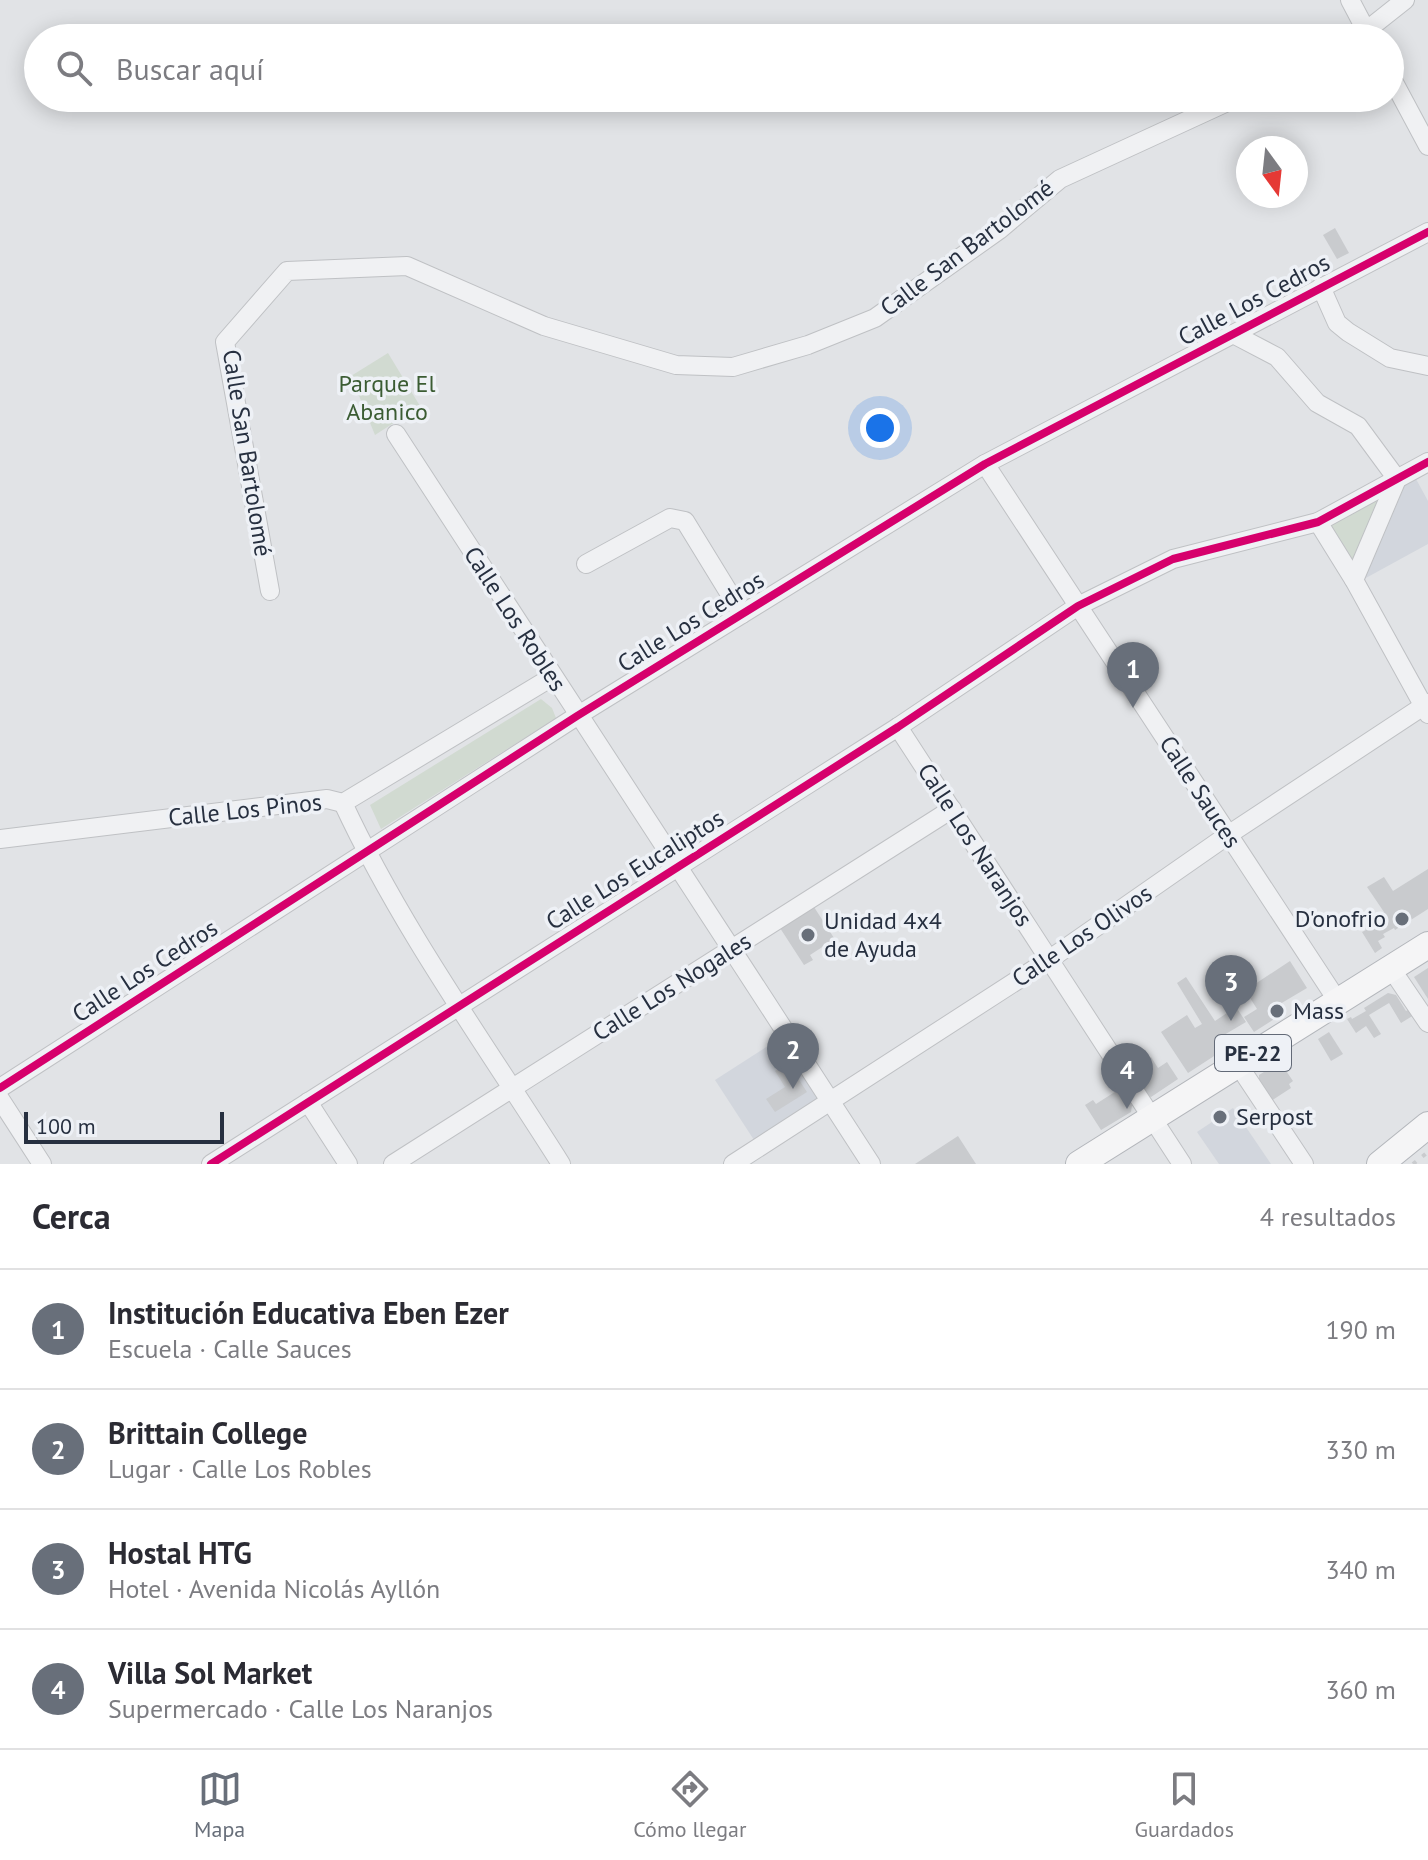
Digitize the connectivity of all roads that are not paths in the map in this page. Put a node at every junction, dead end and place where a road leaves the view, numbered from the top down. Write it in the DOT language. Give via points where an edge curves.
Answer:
graph roads {
  1 [pos="1350,0"];
  2 [pos="1405,0"];
  3 [pos="1360,24"];
  4 [pos="1378,24"];
  5 [pos="1404,101"];
  6 [pos="1206,112"];
  7 [pos="1428,146"];
  8 [pos="1428,232"];
  9 [pos="1321,287"];
  10 [pos="1233,334"];
  11 [pos="1428,366"];
  12 [pos="396,434"];
  13 [pos="1428,462"];
  14 [pos="985,464"];
  15 [pos="1397,479"];
  16 [pos="1318,522"];
  17 [pos="586,564"];
  18 [pos="1354,580"];
  19 [pos="270,591"];
  20 [pos="1078,606"];
  21 [pos="742,614"];
  22 [pos="552,677"];
  23 [pos="1426,708"];
  24 [pos="577,716"];
  25 [pos="898,727"];
  26 [pos="343,803"];
  27 [pos="952,809"];
  28 [pos="1228,835"];
  29 [pos="0,839"];
  30 [pos="365,852"];
  31 [pos="679,865"];
  32 [pos="1428,945"];
  33 [pos="732,949"];
  34 [pos="1050,959"];
  35 [pos="1390,967"];
  36 [pos="1337,1000"];
  37 [pos="459,1006"];
  38 [pos="1428,1023"];
  39 [pos="1237,1063"];
  40 [pos="513,1087"];
  41 [pos="0,1088"];
  42 [pos="0,1099"];
  43 [pos="308,1102"];
  44 [pos="831,1102"];
  45 [pos="1151,1117"];
  46 [pos="1428,1125"];
  47 [pos="42,1164"];
  48 [pos="211,1164"];
  49 [pos="348,1164"];
  50 [pos="393,1164"];
  51 [pos="561,1164"];
  52 [pos="733,1164"];
  53 [pos="871,1164"];
  54 [pos="1079,1164"];
  55 [pos="1182,1164"];
  56 [pos="1304,1164"];
  57 [pos="1380,1164"];
  1 -- 3 [label="street"];
  2 -- 4 [label="street"];
  5 -- 7 [label="street"];
  6 -- 19 [label="street, Calle San Bartolomé" via="1060,179 999,230 875,318 733,367 676,365 544,326 407,266 287,271 225,342"];
  8 -- 9 [label="street, Calle Los Cedros"];
  9 -- 10 [label="street, Calle Los Cedros"];
  9 -- 11 [label="street" via="1337,323 1348,332 1390,358"];
  10 -- 14 [label="street, Calle Los Cedros"];
  10 -- 15 [label="street" via="1277,357 1317,403 1358,426"];
  12 -- 22 [label="street, Calle Los Robles"];
  13 -- 15 [label="street, Calle Los Eucaliptos"];
  14 -- 20 [label="street, Calle Sauces"];
  14 -- 21 [label="street, Calle Los Cedros"];
  15 -- 16 [label="street, Calle Los Eucaliptos"];
  15 -- 18 [label="street"];
  16 -- 18 [label="street"];
  16 -- 20 [label="street, Calle Los Eucaliptos" via="1173,559"];
  17 -- 21 [label="street" via="670,518 685,521"];
  18 -- 23 [label="street"];
  20 -- 25 [label="street, Calle Los Eucaliptos"];
  20 -- 28 [label="street, Calle Sauces"];
  21 -- 24 [label="street, Calle Los Cedros"];
  22 -- 24 [label="street, Calle Los Robles"];
  22 -- 26 [label="street, Calle Los Pinos"];
  23 -- 28 [label="street, Calle Los Olivos"];
  24 -- 30 [label="street, Calle Los Cedros"];
  24 -- 31 [label="street, Calle Los Robles"];
  25 -- 27 [label="street, Calle Los Naranjos"];
  25 -- 31 [label="street, Calle Los Eucaliptos"];
  26 -- 29 [label="street, Calle Los Pinos" via="327,799"];
  26 -- 30 [label="street"];
  27 -- 33 [label="street, Calle Los Nogales"];
  27 -- 34 [label="street, Calle Los Naranjos"];
  28 -- 34 [label="street, Calle Los Olivos"];
  28 -- 36 [label="street, Calle Sauces"];
  30 -- 37 [label="street"];
  30 -- 41 [label="street, Calle Los Cedros"];
  31 -- 33 [label="street, Calle Los Robles"];
  31 -- 37 [label="street, Calle Los Eucaliptos"];
  32 -- 35 [label="highway, PE-22"];
  33 -- 40 [label="street, Calle Los Nogales"];
  33 -- 44 [label="street, Calle Los Robles"];
  34 -- 44 [label="street, Calle Los Olivos"];
  34 -- 45 [label="street, Calle Los Naranjos"];
  35 -- 36 [label="highway, PE-22"];
  35 -- 38 [label="street"];
  36 -- 39 [label="highway, PE-22"];
  37 -- 40 [label="street"];
  37 -- 43 [label="street, Calle Los Eucaliptos"];
  39 -- 45 [label="highway, PE-22"];
  39 -- 56 [label="street"];
  40 -- 50 [label="street, Calle Los Nogales"];
  40 -- 51 [label="street"];
  42 -- 47 [label="street"];
  43 -- 48 [label="street, Calle Los Eucaliptos"];
  43 -- 49 [label="street"];
  44 -- 52 [label="street, Calle Los Olivos"];
  44 -- 53 [label="street, Calle Los Robles"];
  45 -- 54 [label="highway, PE-22"];
  45 -- 55 [label="street, Calle Los Naranjos"];
  46 -- 57 [label="highway"];
}
